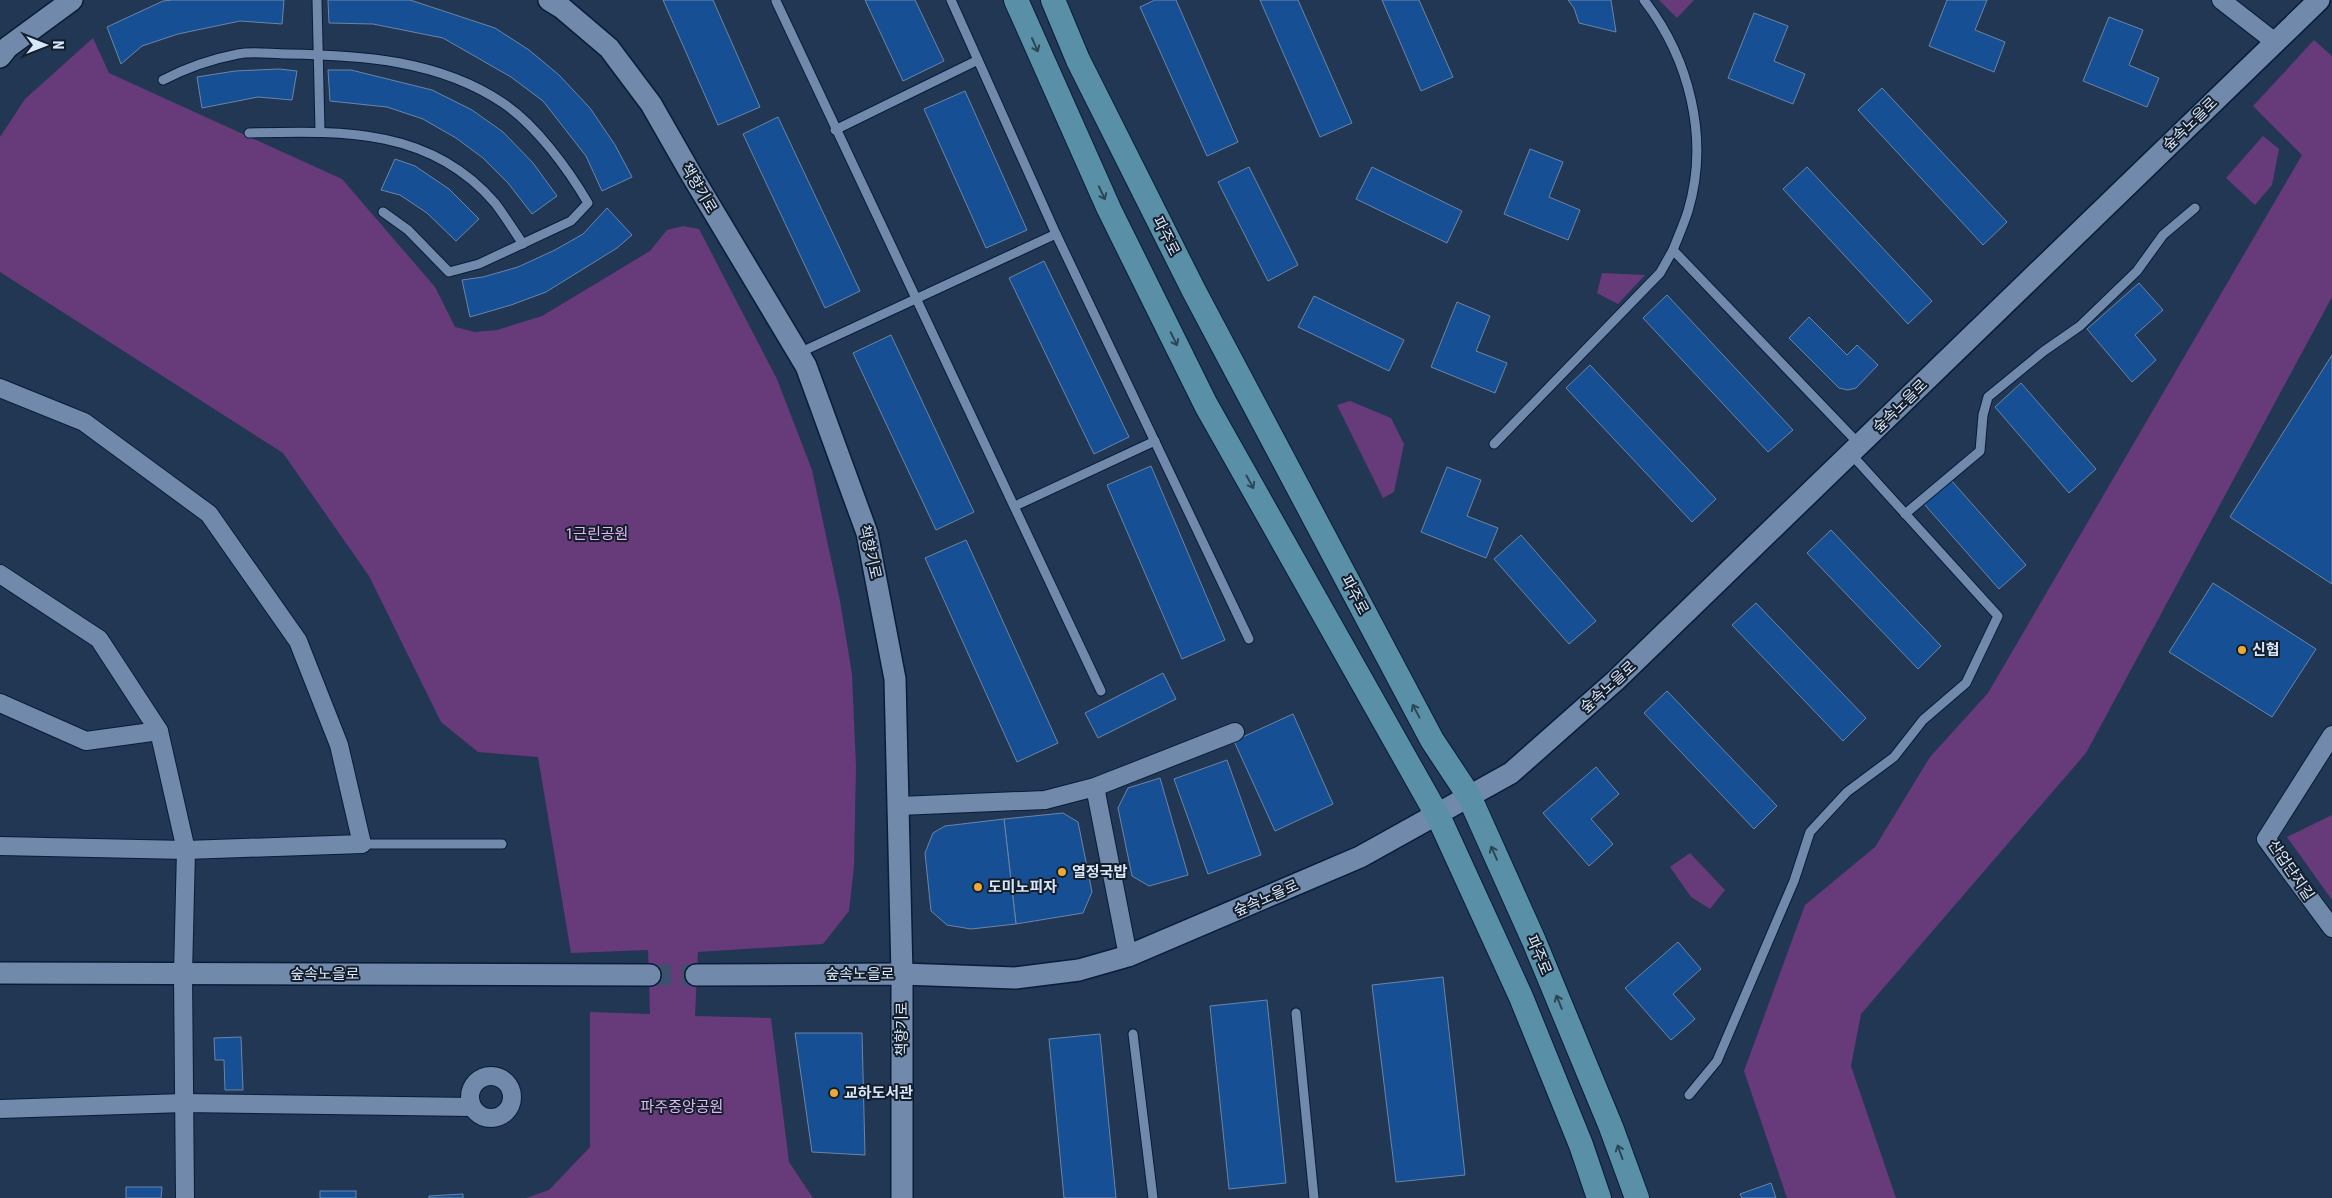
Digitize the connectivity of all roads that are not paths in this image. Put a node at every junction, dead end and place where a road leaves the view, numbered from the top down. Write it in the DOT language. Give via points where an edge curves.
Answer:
graph roads {
  1 [pos="72,0"];
  2 [pos="317,0"];
  3 [pos="549,0"];
  4 [pos="951,0"];
  5 [pos="1016,0"];
  6 [pos="1053,0"];
  7 [pos="1644,0"];
  8 [pos="2221,0"];
  9 [pos="2319,0"];
  10 [pos="776,1"];
  11 [pos="2275,42"];
  12 [pos="319,54"];
  13 [pos="0,57"];
  14 [pos="978,60"];
  15 [pos="162,80"];
  16 [pos="835,130"];
  17 [pos="320,131"];
  18 [pos="249,133"];
  19 [pos="2195,208"];
  20 [pos="383,212"];
  21 [pos="1056,234"];
  22 [pos="523,244"];
  23 [pos="1673,250"];
  24 [pos="915,300"];
  25 [pos="799,353"];
  26 [pos="0,388"];
  27 [pos="1155,441"];
  28 [pos="1494,444"];
  29 [pos="1856,450"];
  30 [pos="1015,506"];
  31 [pos="1905,514"];
  32 [pos="0,574"];
  33 [pos="1249,638"];
  34 [pos="1101,691"];
  35 [pos="0,703"];
  36 [pos="159,730"];
  37 [pos="1235,732"];
  38 [pos="2332,735"];
  39 [pos="1094,787"];
  40 [pos="1469,796"];
  41 [pos="899,806"];
  42 [pos="1436,813"];
  43 [pos="362,844"];
  44 [pos="502,844"];
  45 [pos="0,846"];
  46 [pos="186,850"];
  47 [pos="2332,928"];
  48 [pos="1128,956"];
  49 [pos="0,973"];
  50 [pos="183,974"];
  51 [pos="902,974"];
  52 [pos="650,975"];
  53 [pos="696,976"];
  54 [pos="1296,1013"];
  55 [pos="1133,1034"];
  56 [pos="1689,1094"];
  57 [pos="184,1103"];
  58 [pos="472,1107"];
  59 [pos="0,1109"];
  60 [pos="185,1198"];
  61 [pos="902,1198"];
  62 [pos="1153,1198"];
  63 [pos="1314,1198"];
  64 [pos="1599,1198"];
  65 [pos="1637,1198"];
  1 -- 13 [label="street" via="8,47"];
  2 -- 12 [label="lane"];
  3 -- 25 [label="street, 책향기로" via="610,48 651,104"];
  4 -- 14 [label="lane"];
  5 -- 42 [label="main road, one-way" via="1109,209 1206,404"];
  40 -- 6 [label="main road, 파주로, one-way" via="1432,740 1194,291 1078,60"];
  7 -- 23 [label="lane" via="1660,21 1680,63 1693,105 1696,166 1689,210"];
  8 -- 11 [label="street"];
  9 -- 11 [label="street, 숲속노을로"];
  10 -- 16 [label="lane"];
  11 -- 29 [label="street, 숲속노을로"];
  12 -- 15 [label="lane" via="239,54 184,69"];
  12 -- 17 [label="lane"];
  12 -- 22 [label="lane" via="378,58 449,75 503,103 535,132 573,176 588,203 571,221"];
  14 -- 16 [label="lane"];
  14 -- 21 [label="lane"];
  16 -- 24 [label="lane"];
  17 -- 18 [label="lane"];
  17 -- 22 [label="lane" via="380,138 420,148 435,156 458,169 495,203"];
  19 -- 31 [label="lane" via="2163,235 2137,271 2080,326 1988,397 1982,415 1980,451"];
  20 -- 22 [label="lane" via="408,230 449,272 479,264"];
  21 -- 24 [label="lane"];
  21 -- 27 [label="lane"];
  23 -- 28 [label="lane" via="1660,273"];
  23 -- 29 [label="lane"];
  24 -- 25 [label="lane"];
  24 -- 30 [label="lane"];
  25 -- 41 [label="street, 책향기로" via="867,533 896,679"];
  26 -- 43 [label="street" via="84,422 209,514 298,641 339,745"];
  27 -- 30 [label="lane"];
  27 -- 33 [label="lane"];
  29 -- 31 [label="lane"];
  29 -- 40 [label="street, 숲속노을로" via="1615,681 1511,773"];
  30 -- 34 [label="lane"];
  31 -- 56 [label="lane" via="1998,616 1966,683 1923,720 1894,757 1847,792 1810,832 1794,881 1717,1061"];
  32 -- 36 [label="street" via="99,638"];
  35 -- 36 [label="street" via="86,741"];
  36 -- 46 [label="street"];
  37 -- 39 [label="street"];
  38 -- 47 [label="street, 산업단지길" via="2266,839"];
  39 -- 41 [label="street" via="1045,800"];
  39 -- 48 [label="street"];
  40 -- 42 [label="street, 숲속노을로"];
  65 -- 40 [label="main road, 파주로, one-way" via="1534,941"];
  41 -- 51 [label="street, 책향기로"];
  42 -- 48 [label="street, 숲속노을로" via="1360,857"];
  42 -- 64 [label="main road" via="1521,996"];
  43 -- 44 [label="lane"];
  43 -- 46 [label="street"];
  45 -- 46 [label="street"];
  46 -- 50 [label="street"];
  48 -- 51 [label="street, 숲속노을로" via="1079,970 1015,978"];
  49 -- 50 [label="street, 숲속노을로"];
  50 -- 52 [label="street, 숲속노을로"];
  50 -- 57 [label="street"];
  51 -- 53 [label="street, 숲속노을로"];
  51 -- 61 [label="street, 책향기로"];
  54 -- 63 [label="lane"];
  55 -- 62 [label="lane"];
  57 -- 58 [label="street"];
  57 -- 59 [label="street"];
  57 -- 60 [label="street"];
}
